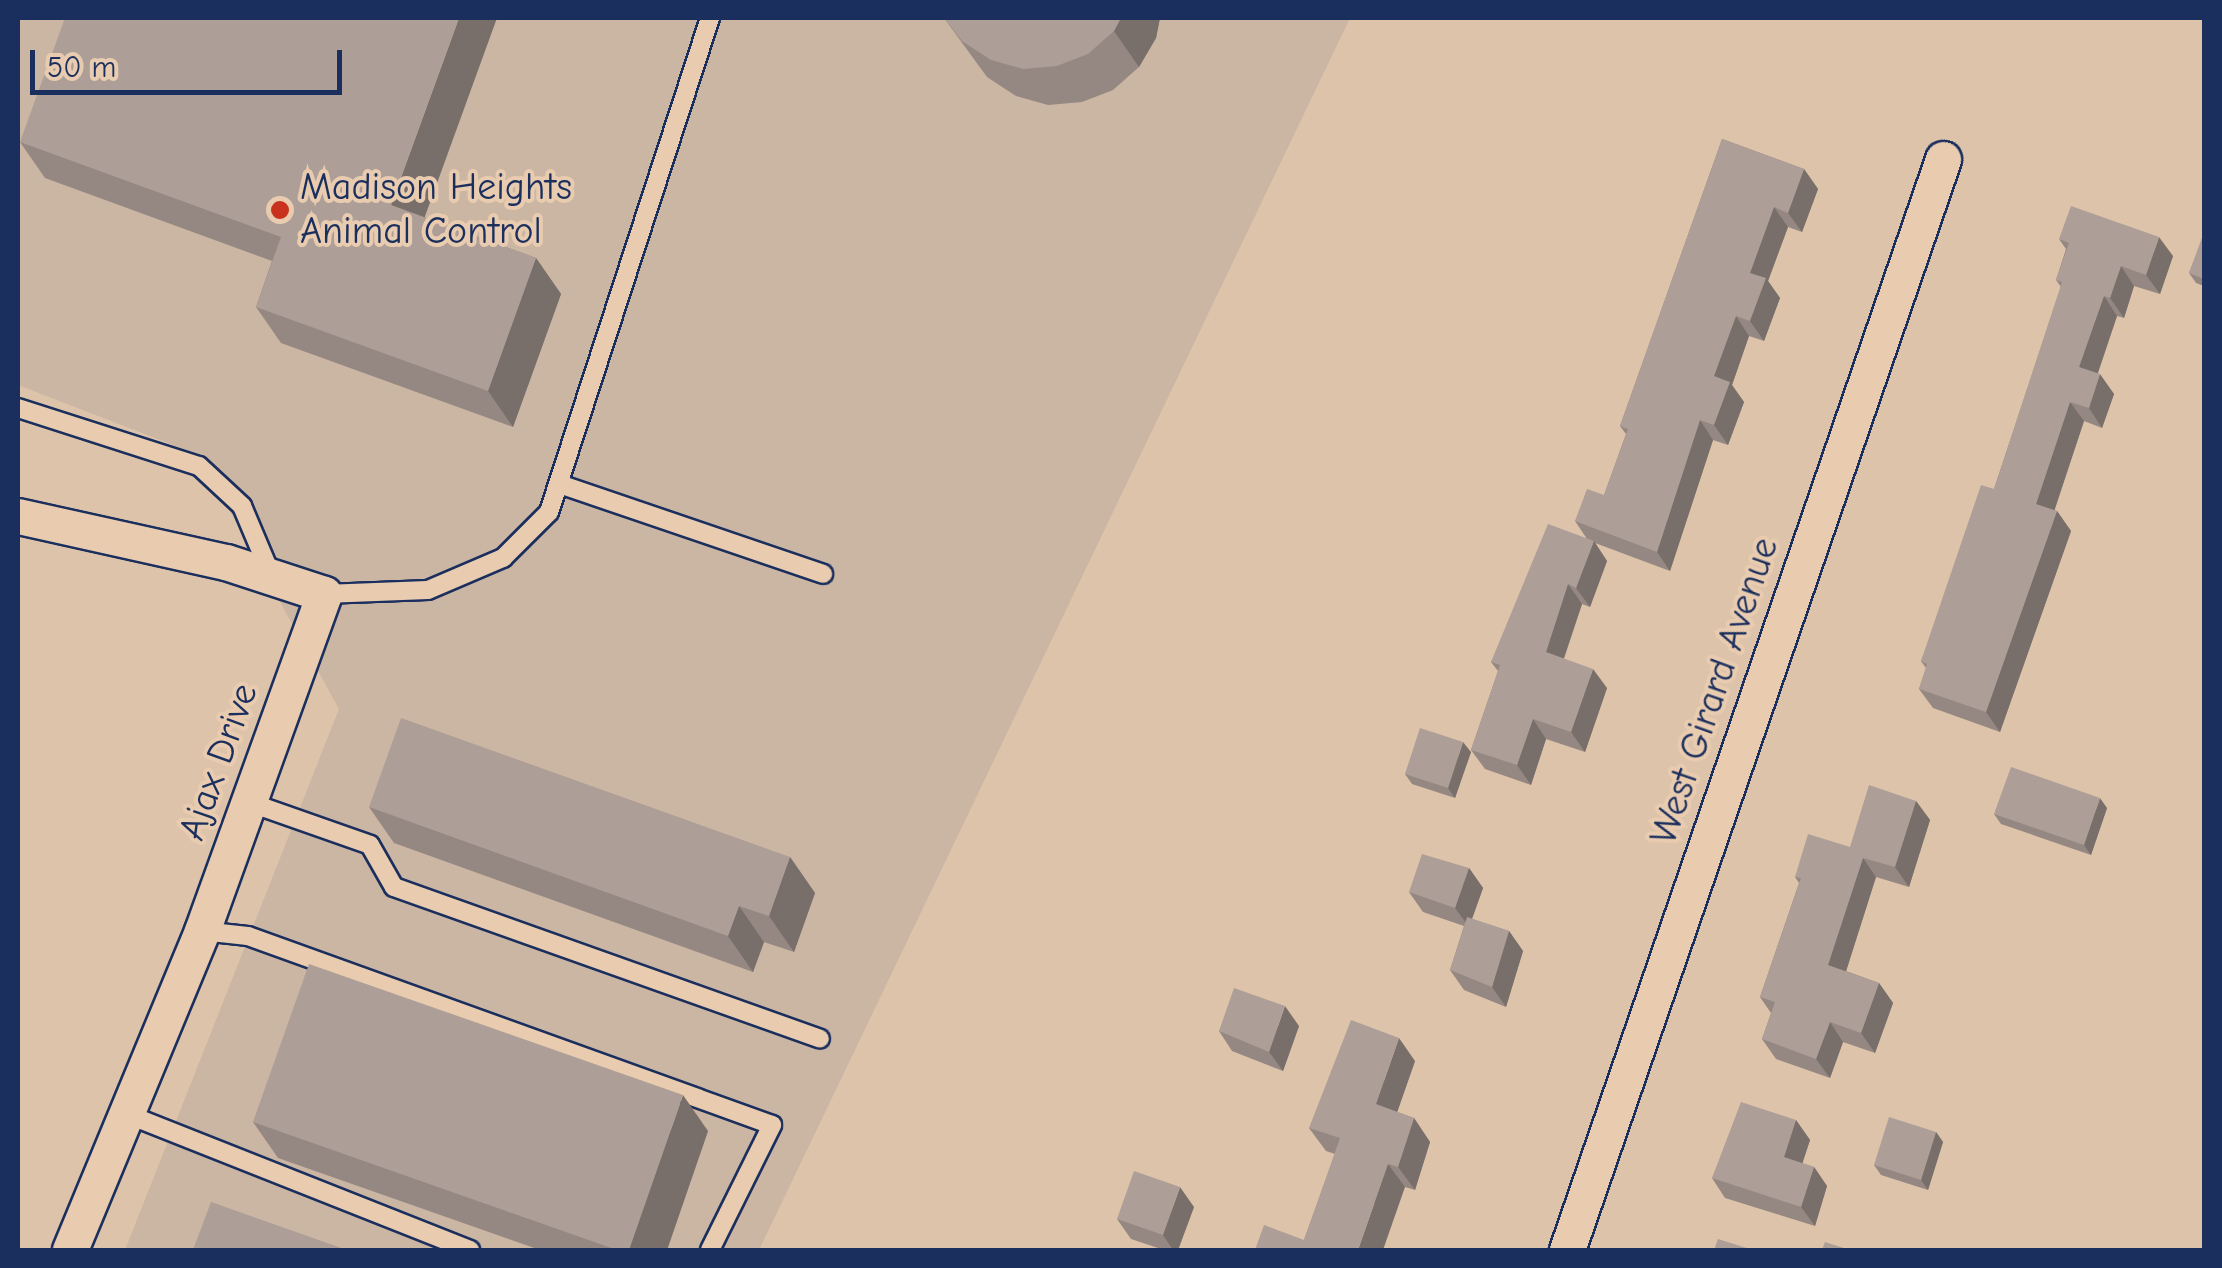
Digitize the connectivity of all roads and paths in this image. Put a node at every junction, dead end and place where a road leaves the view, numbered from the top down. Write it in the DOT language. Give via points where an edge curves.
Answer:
graph roads {
  1 [pos="710,18"];
  2 [pos="1943,159"];
  3 [pos="18,408"];
  4 [pos="559,484"];
  5 [pos="18,516"];
  6 [pos="822,574"];
  7 [pos="272,577"];
  8 [pos="324,594"];
  9 [pos="251,802"];
  10 [pos="202,931"];
  11 [pos="820,1039"];
  12 [pos="129,1116"];
  13 [pos="70,1250"];
  14 [pos="470,1250"];
  15 [pos="710,1250"];
  16 [pos="1567,1250"];
  1 -- 4 [label="lane"];
  2 -- 16 [label="street, West Girard Avenue"];
  3 -- 7 [label="lane" via="198,466 242,506"];
  4 -- 6 [label="lane"];
  4 -- 8 [label="lane" via="549,512 503,558 428,590"];
  5 -- 7 [label="street"];
  7 -- 8 [label="street"];
  8 -- 9 [label="street, Ajax Drive"];
  9 -- 10 [label="street, Ajax Drive"];
  9 -- 11 [label="lane" via="370,844 394,886"];
  10 -- 12 [label="street, Ajax Drive"];
  10 -- 15 [label="lane" via="248,936 772,1125"];
  12 -- 13 [label="street, Ajax Drive"];
  12 -- 14 [label="lane"];
}
